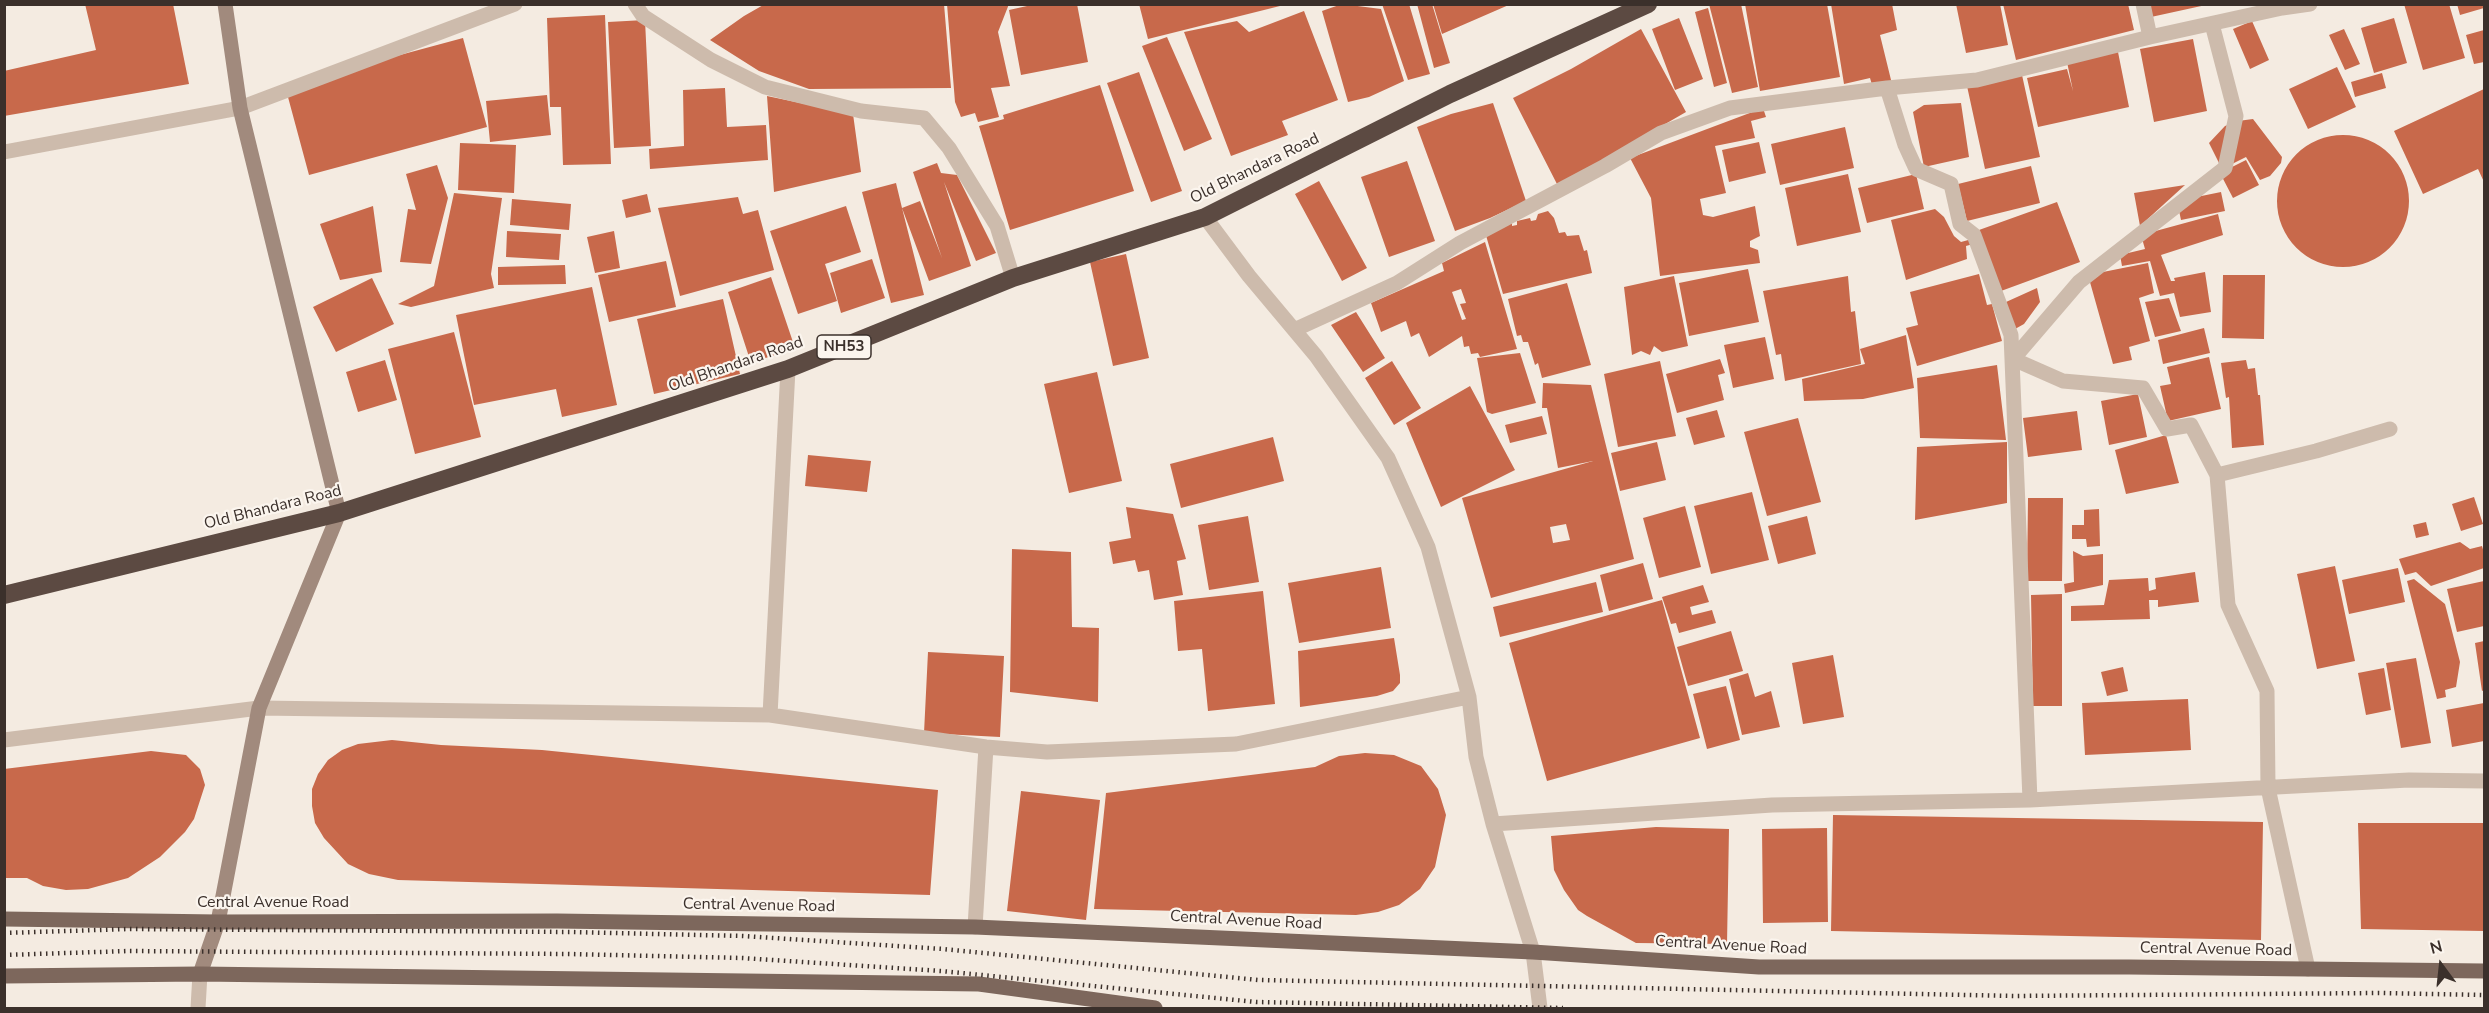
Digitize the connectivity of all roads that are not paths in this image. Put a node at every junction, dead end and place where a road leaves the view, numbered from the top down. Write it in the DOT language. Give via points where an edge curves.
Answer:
graph roads {
  1 [pos="225,4"];
  2 [pos="515,4"];
  3 [pos="635,4"];
  4 [pos="1648,4"];
  5 [pos="2143,4"];
  6 [pos="2310,4"];
  7 [pos="2212,24"];
  8 [pos="2150,37"];
  9 [pos="1887,88"];
  10 [pos="240,108"];
  11 [pos="4,152"];
  12 [pos="1205,217"];
  13 [pos="1013,278"];
  14 [pos="1294,330"];
  15 [pos="2013,359"];
  16 [pos="788,369"];
  17 [pos="2390,429"];
  18 [pos="2217,475"];
  19 [pos="339,513"];
  20 [pos="4,595"];
  21 [pos="1469,697"];
  22 [pos="259,708"];
  23 [pos="770,715"];
  24 [pos="4,740"];
  25 [pos="986,747"];
  26 [pos="2484,781"];
  27 [pos="2268,788"];
  28 [pos="2030,800"];
  29 [pos="1493,824"];
  30 [pos="4,919"];
  31 [pos="218,922"];
  32 [pos="975,927"];
  33 [pos="1533,952"];
  34 [pos="2308,969"];
  35 [pos="2484,971"];
  36 [pos="200,974"];
  37 [pos="4,976"];
  38 [pos="1123,1007"];
  39 [pos="198,1008"];
  40 [pos="1155,1008"];
  41 [pos="1540,1008"];
  1 -- 10 [label="street"];
  2 -- 10 [label="street"];
  3 -- 13 [label="street" via="643,15 711,60 765,87 861,111 924,118 949,148 997,226"];
  4 -- 12 [label="highway, Old Bhandara Road / NH53" via="1450,94"];
  5 -- 8 [label="street"];
  6 -- 7 [label="street"];
  7 -- 8 [label="street"];
  7 -- 15 [label="street" via="2236,116 2225,168 2079,282"];
  8 -- 9 [label="street" via="1977,80"];
  9 -- 14 [label="street" via="1730,108 1661,133 1397,282"];
  9 -- 15 [label="street" via="1916,169 1951,184 1960,224 1974,235 2011,335"];
  10 -- 11 [label="street"];
  10 -- 19 [label="street"];
  12 -- 13 [label="highway, Old Bhandara Road / NH53"];
  12 -- 14 [label="street"];
  13 -- 16 [label="highway, Old Bhandara Road / NH53"];
  14 -- 21 [label="street" via="1388,458 1428,547"];
  15 -- 18 [label="street" via="2063,381 2143,388 2167,429 2191,425"];
  15 -- 28 [label="street"];
  16 -- 19 [label="highway, Old Bhandara Road / NH53"];
  16 -- 23 [label="street"];
  17 -- 18 [label="street"];
  18 -- 27 [label="street" via="2228,605 2267,691"];
  19 -- 20 [label="highway, Old Bhandara Road / NH53"];
  19 -- 22 [label="street"];
  21 -- 25 [label="street" via="1236,744 1047,752"];
  21 -- 29 [label="street" via="1476,757"];
  22 -- 23 [label="street"];
  22 -- 24 [label="street"];
  22 -- 31 [label="street"];
  23 -- 25 [label="street"];
  25 -- 32 [label="street"];
  26 -- 27 [label="street" via="2409,780"];
  27 -- 28 [label="street"];
  27 -- 34 [label="street"];
  28 -- 29 [label="street" via="1772,805"];
  29 -- 33 [label="street"];
  30 -- 31 [label="main road, Central Avenue Road"];
  31 -- 32 [label="main road, Central Avenue Road" via="557,921"];
  31 -- 36 [label="street"];
  32 -- 33 [label="main road, Central Avenue Road"];
  33 -- 34 [label="main road, Central Avenue Road" via="1759,968"];
  33 -- 41 [label="street"];
  34 -- 35 [label="main road, Central Avenue Road"];
  36 -- 37 [label="main road"];
  36 -- 38 [label="main road" via="979,984"];
  36 -- 39 [label="street"];
  38 -- 40 [label="main road"];
}
